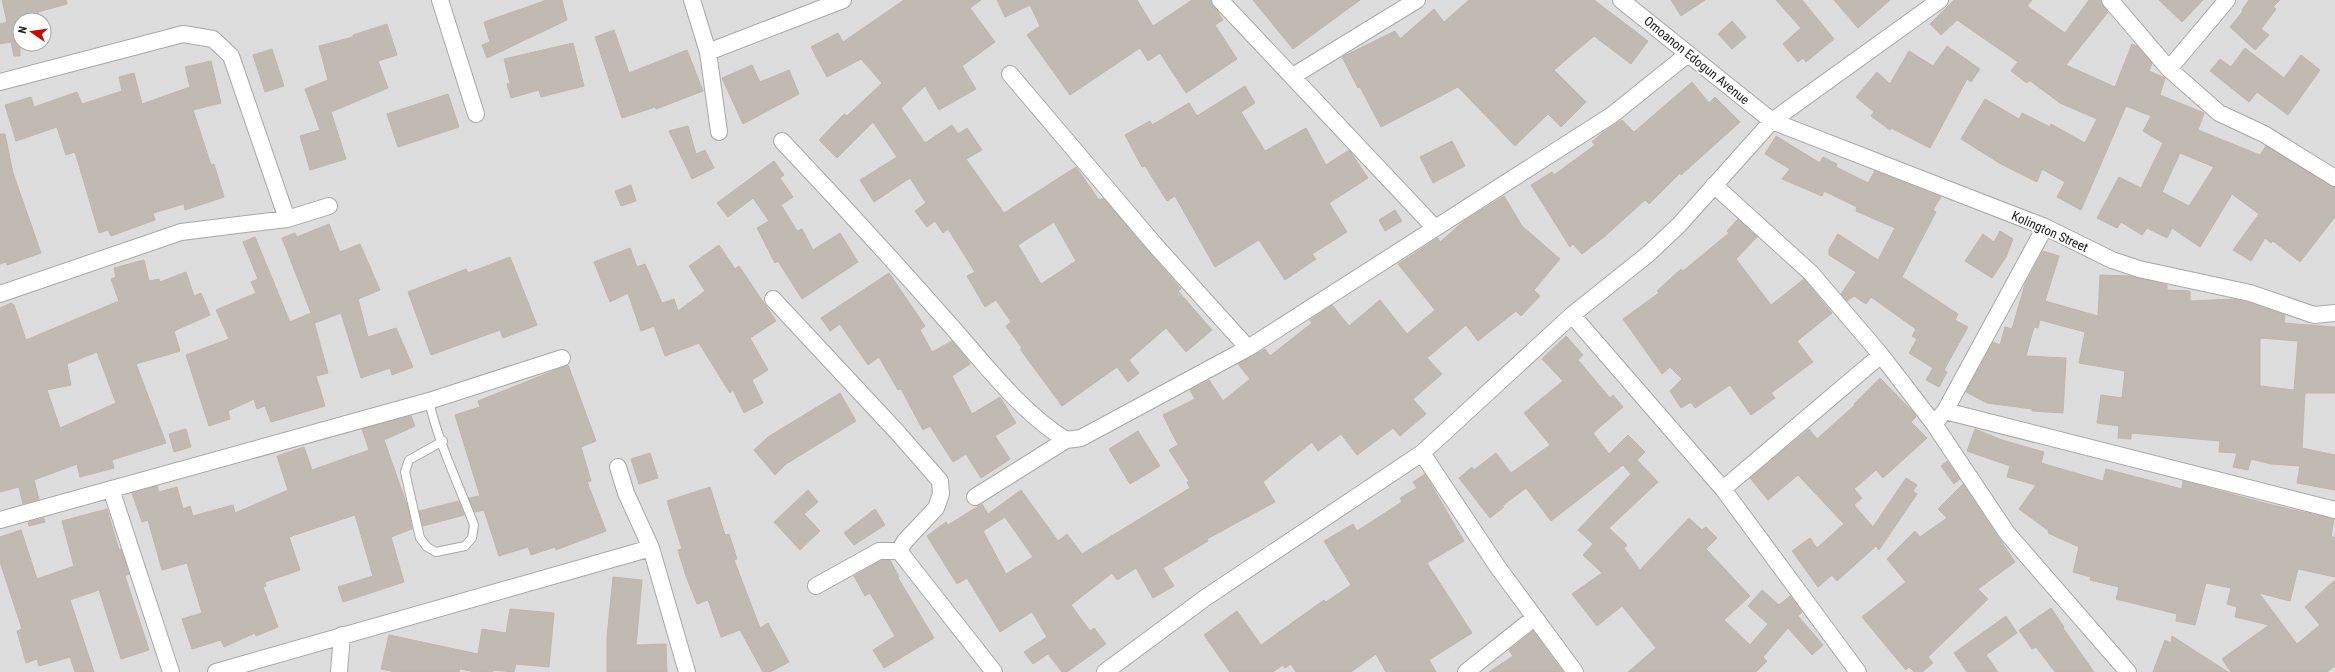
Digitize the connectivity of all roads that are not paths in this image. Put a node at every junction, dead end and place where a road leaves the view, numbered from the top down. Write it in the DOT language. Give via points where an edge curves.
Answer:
graph roads {
  1 [pos="440,0"];
  2 [pos="692,0"];
  3 [pos="843,0"];
  4 [pos="1220,0"];
  5 [pos="1417,0"];
  6 [pos="1622,0"];
  7 [pos="2110,0"];
  8 [pos="2227,0"];
  9 [pos="1931,3"];
  10 [pos="708,52"];
  11 [pos="1688,54"];
  12 [pos="2169,69"];
  13 [pos="1010,74"];
  14 [pos="1293,76"];
  15 [pos="0,82"];
  16 [pos="476,114"];
  17 [pos="1772,121"];
  18 [pos="719,132"];
  19 [pos="782,141"];
  20 [pos="2335,178"];
  21 [pos="1714,185"];
  22 [pos="329,206"];
  23 [pos="287,219"];
  24 [pos="1435,228"];
  25 [pos="2045,228"];
  26 [pos="0,294"];
  27 [pos="772,299"];
  28 [pos="2335,313"];
  29 [pos="1572,315"];
  30 [pos="1248,348"];
  31 [pos="1881,355"];
  32 [pos="562,358"];
  33 [pos="429,401"];
  34 [pos="1945,411"];
  35 [pos="1934,424"];
  36 [pos="1066,440"];
  37 [pos="442,441"];
  38 [pos="1422,453"];
  39 [pos="618,467"];
  40 [pos="111,488"];
  41 [pos="1723,489"];
  42 [pos="975,496"];
  43 [pos="2335,510"];
  44 [pos="0,520"];
  45 [pos="651,548"];
  46 [pos="899,551"];
  47 [pos="816,586"];
  48 [pos="1534,618"];
  49 [pos="342,635"];
  50 [pos="171,672"];
  51 [pos="216,672"];
  52 [pos="339,672"];
  53 [pos="687,672"];
  54 [pos="994,672"];
  55 [pos="1105,672"];
  56 [pos="1466,672"];
  57 [pos="1575,672"];
  58 [pos="1858,672"];
  59 [pos="2128,672"];
  1 -- 16 [label="street"];
  2 -- 10 [label="street"];
  3 -- 10 [label="street"];
  4 -- 14 [label="street"];
  5 -- 14 [label="street"];
  6 -- 11 [label="street, Omoanon Edogun Avenue"];
  7 -- 12 [label="street"];
  8 -- 12 [label="street"];
  9 -- 17 [label="street"];
  10 -- 18 [label="street"];
  11 -- 17 [label="street, Omoanon Edogun Avenue"];
  11 -- 24 [label="street" via="1612,115"];
  12 -- 20 [label="street" via="2218,113 2264,134"];
  13 -- 30 [label="street" via="1154,245"];
  14 -- 24 [label="street"];
  15 -- 23 [label="street" via="183,34 213,39 232,56"];
  17 -- 21 [label="street"];
  17 -- 25 [label="street, Kolington Street"];
  19 -- 36 [label="street" via="864,228 1001,382 1049,429"];
  21 -- 29 [label="street" via="1679,225 1647,255"];
  21 -- 31 [label="street" via="1811,273"];
  22 -- 23 [label="street"];
  23 -- 26 [label="street" via="181,232"];
  24 -- 30 [label="street"];
  25 -- 28 [label="street, Kolington Street" via="2112,260 2138,269 2250,293 2314,315"];
  25 -- 34 [label="street"];
  27 -- 46 [label="street" via="940,481 941,494 936,508 909,536"];
  29 -- 38 [label="street"];
  29 -- 41 [label="street"];
  30 -- 36 [label="street" via="1081,438"];
  31 -- 35 [label="street"];
  31 -- 41 [label="street"];
  32 -- 33 [label="street"];
  33 -- 37 [label="lane"];
  33 -- 40 [label="street"];
  34 -- 35 [label="street"];
  34 -- 43 [label="street"];
  35 -- 59 [label="street" via="2006,533"];
  36 -- 42 [label="street"];
  37 -- 37 [label="lane" via="474,525 472,538 465,546 436,552 426,547 420,538 405,472 409,460"];
  38 -- 48 [label="street"];
  38 -- 55 [label="street" via="1206,598"];
  39 -- 45 [label="street" via="626,493"];
  40 -- 44 [label="street"];
  40 -- 50 [label="street"];
  41 -- 58 [label="street"];
  45 -- 49 [label="street"];
  45 -- 53 [label="street"];
  46 -- 47 [label="street" via="879,551"];
  46 -- 54 [label="street"];
  48 -- 56 [label="street"];
  48 -- 57 [label="street"];
  49 -- 51 [label="street"];
  49 -- 52 [label="street"];
}
